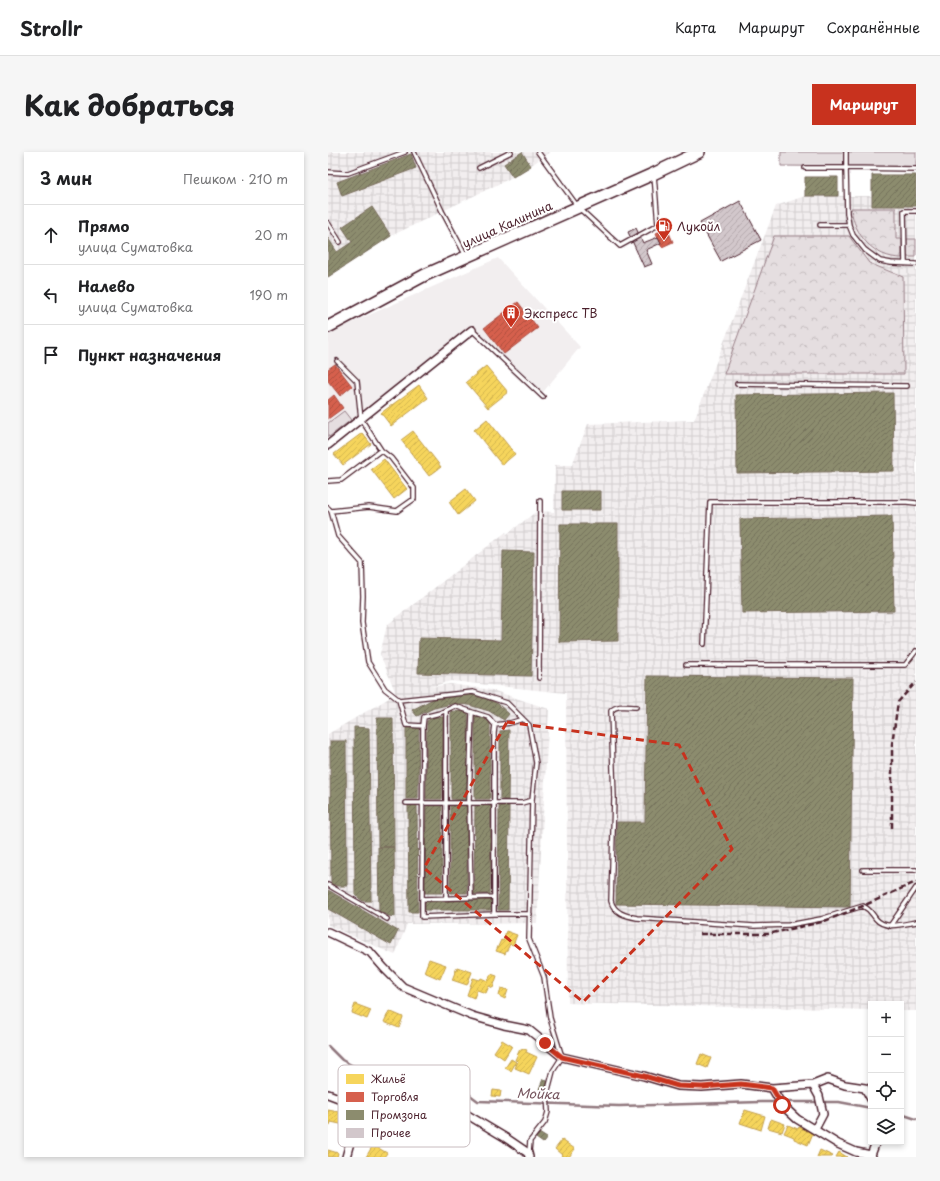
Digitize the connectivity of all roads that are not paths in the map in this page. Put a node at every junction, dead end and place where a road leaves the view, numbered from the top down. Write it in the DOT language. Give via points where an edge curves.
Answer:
graph roads {
  1 [pos="405,152"];
  2 [pos="414,152"];
  3 [pos="511,152"];
  4 [pos="538,152"];
  5 [pos="699,152"];
  6 [pos="846,152"];
  7 [pos="480,168"];
  8 [pos="805,168"];
  9 [pos="846,168"];
  10 [pos="916,169"];
  11 [pos="328,172"];
  12 [pos="654,174"];
  13 [pos="578,207"];
  14 [pos="916,211"];
  15 [pos="328,223"];
  16 [pos="820,225"];
  17 [pos="849,225"];
  18 [pos="340,242"];
  19 [pos="466,257"];
  20 [pos="905,264"];
  21 [pos="916,264"];
  22 [pos="328,327"];
  23 [pos="472,330"];
  24 [pos="337,361"];
  25 [pos="736,384"];
  26 [pos="907,386"];
  27 [pos="543,397"];
  28 [pos="361,419"];
  29 [pos="328,445"];
  30 [pos="381,450"];
  31 [pos="328,481"];
  32 [pos="540,501"];
  33 [pos="916,503"];
  34 [pos="330,510"];
  35 [pos="704,644"];
  36 [pos="916,651"];
  37 [pos="686,665"];
  38 [pos="539,678"];
  39 [pos="399,700"];
  40 [pos="636,707"];
  41 [pos="446,710"];
  42 [pos="469,711"];
  43 [pos="523,719"];
  44 [pos="495,725"];
  45 [pos="422,726"];
  46 [pos="532,800"];
  47 [pos="406,803"];
  48 [pos="422,803"];
  49 [pos="446,803"];
  50 [pos="469,803"];
  51 [pos="494,803"];
  52 [pos="863,870"];
  53 [pos="916,870"];
  54 [pos="328,885"];
  55 [pos="916,888"];
  56 [pos="446,897"];
  57 [pos="471,897"];
  58 [pos="494,897"];
  59 [pos="422,899"];
  60 [pos="494,914"];
  61 [pos="530,914"];
  62 [pos="387,919"];
  63 [pos="916,922"];
  64 [pos="890,926"];
  65 [pos="328,932"];
  66 [pos="562,1057"];
  67 [pos="813,1085"];
  68 [pos="772,1088"];
  69 [pos="328,1094"];
  70 [pos="868,1094"];
  71 [pos="338,1098"];
  72 [pos="470,1116"];
  73 [pos="815,1129"];
  74 [pos="875,1145"];
  75 [pos="349,1147"];
  76 [pos="529,1155"];
  77 [pos="872,1156"];
  78 [pos="346,1157"];
  1 -- 11 [label="lane" via="348,173"];
  2 -- 19 [label="lane"];
  3 -- 7 [label="lane"];
  4 -- 13 [label="lane"];
  5 -- 12 [label="main road, улица Калинина"];
  6 -- 9 [label="lane"];
  8 -- 9 [label="lane"];
  9 -- 10 [label="lane"];
  9 -- 17 [label="lane"];
  12 -- 13 [label="main road, улица Калинина"];
  12 -- 13 [label="lane" via="658,225 620,246"];
  13 -- 19 [label="main road, улица Калинина"];
  14 -- 20 [label="lane" via="904,211"];
  15 -- 18 [label="lane"];
  16 -- 17 [label="lane"];
  17 -- 20 [label="lane" via="865,250 880,261"];
  19 -- 22 [label="main road, улица Калинина" via="426,275"];
  20 -- 21 [label="lane"];
  23 -- 27 [label="lane"];
  23 -- 28 [label="street"];
  24 -- 28 [label="lane" via="357,382"];
  25 -- 26 [label="lane"];
  28 -- 29 [label="street"];
  28 -- 30 [label="lane"];
  30 -- 31 [label="lane" via="341,480"];
  30 -- 34 [label="lane" via="391,458 414,488 414,499 397,511 370,507"];
  32 -- 38 [label="lane"];
  33 -- 35 [label="lane" via="710,502"];
  34 -- 39 [label="lane" via="338,536 362,563 362,623 368,662 385,689"];
  36 -- 37 [label="lane" via="905,665"];
  39 -- 43 [label="lane" via="473,692 507,703"];
  39 -- 45 [label="lane" via="406,724"];
  40 -- 64 [label="lane" via="618,707 611,711 614,798 611,901 616,910 637,918 754,926 789,925 821,919 863,906 869,909 878,921"];
  41 -- 42 [label="lane" via="455,706"];
  41 -- 45 [label="lane" via="424,718"];
  41 -- 49 [label="lane"];
  42 -- 44 [label="lane" via="488,717"];
  42 -- 50 [label="lane" via="472,712"];
  43 -- 44 [label="lane"];
  43 -- 46 [label="lane" via="529,726 536,763"];
  44 -- 51 [label="lane"];
  45 -- 48 [label="lane"];
  46 -- 51 [label="lane" via="522,803"];
  46 -- 61 [label="lane"];
  47 -- 48 [label="lane"];
  48 -- 49 [label="lane"];
  48 -- 59 [label="lane"];
  49 -- 50 [label="lane"];
  49 -- 56 [label="lane"];
  50 -- 51 [label="lane"];
  50 -- 57 [label="lane"];
  51 -- 58 [label="lane"];
  52 -- 53 [label="lane"];
  54 -- 62 [label="lane"];
  55 -- 64 [label="lane"];
  56 -- 57 [label="lane"];
  56 -- 59 [label="lane"];
  57 -- 58 [label="lane"];
  58 -- 60 [label="lane"];
  59 -- 60 [label="lane" via="422,917"];
  60 -- 61 [label="lane"];
  61 -- 66 [label="lane" via="529,939 544,977 550,1018"];
  63 -- 64 [label="lane"];
  65 -- 66 [label="street" via="370,952 404,987 472,1016 529,1030"];
  66 -- 68 [label="street" via="678,1086 741,1084"];
  66 -- 76 [label="lane" via="553,1071 547,1094 548,1112 545,1122 530,1141"];
  67 -- 68 [label="street"];
  67 -- 70 [label="street" via="828,1079 865,1088"];
  67 -- 73 [label="street" via="824,1114"];
  68 -- 73 [label="street" via="782,1105 797,1119"];
  69 -- 71 [label="street"];
  72 -- 76 [label="street"];
  73 -- 77 [label="street" via="838,1144"];
  74 -- 77 [label="street"];
  75 -- 78 [label="street"];
}
